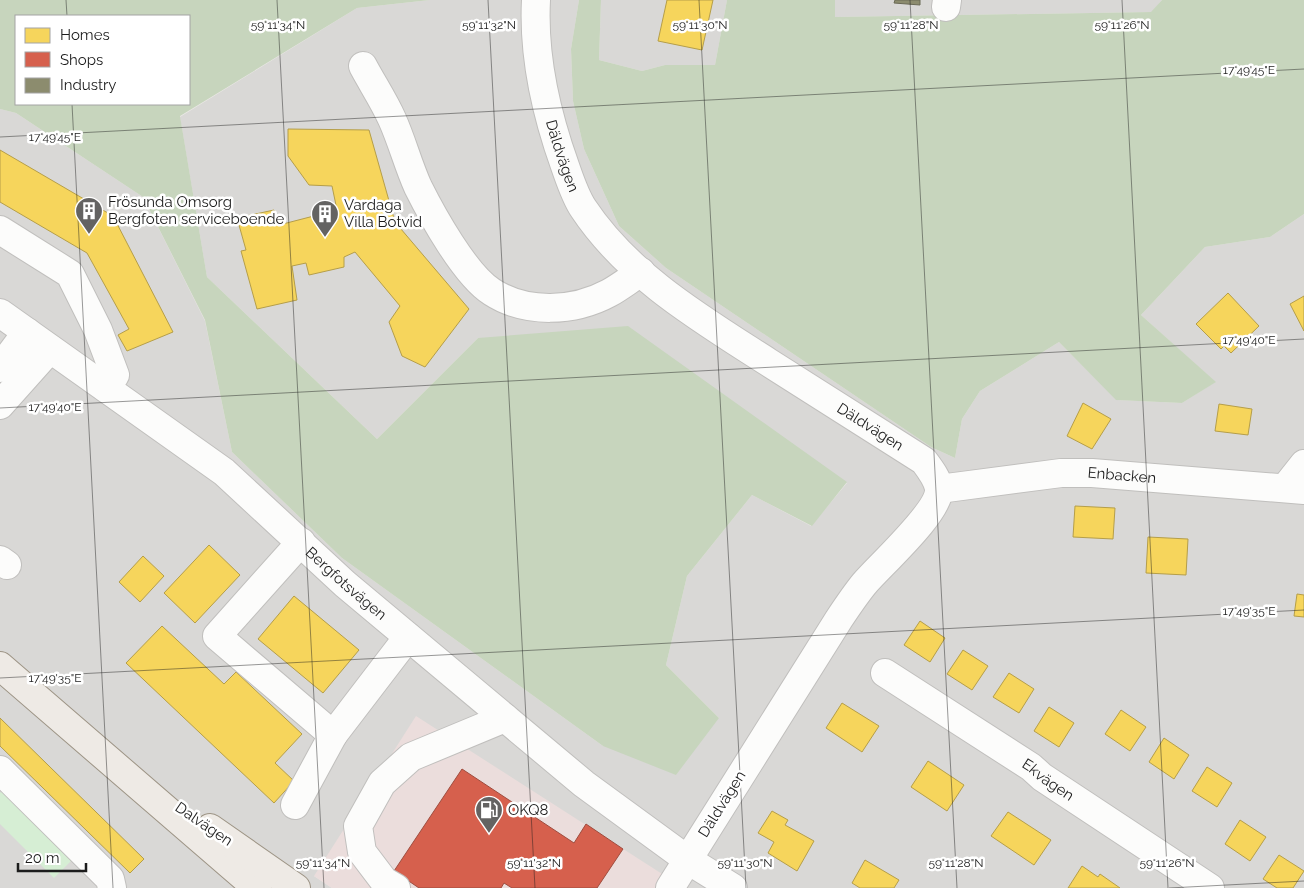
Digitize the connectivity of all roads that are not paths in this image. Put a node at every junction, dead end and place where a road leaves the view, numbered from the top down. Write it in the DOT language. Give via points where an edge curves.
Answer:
graph roads {
  1 [pos="536,0"];
  2 [pos="363,66"];
  3 [pos="0,230"];
  4 [pos="640,272"];
  5 [pos="0,313"];
  6 [pos="27,332"];
  7 [pos="50,348"];
  8 [pos="0,368"];
  9 [pos="106,388"];
  10 [pos="0,405"];
  11 [pos="1304,464"];
  12 [pos="939,489"];
  13 [pos="1294,489"];
  14 [pos="300,542"];
  15 [pos="408,637"];
  16 [pos="0,666"];
  17 [pos="885,673"];
  18 [pos="506,718"];
  19 [pos="333,735"];
  20 [pos="111,761"];
  21 [pos="0,770"];
  22 [pos="295,805"];
  23 [pos="688,860"];
  24 [pos="112,888"];
  25 [pos="257,888"];
  26 [pos="296,888"];
  27 [pos="396,888"];
  28 [pos="670,888"];
  29 [pos="733,888"];
  30 [pos="1210,888"];
  1 -- 4 [label="street, Däldvägen" via="537,54 544,97 569,176 582,206 597,228"];
  2 -- 4 [label="street" via="392,117 418,186 434,215 476,278 492,292 515,303 560,308 608,294"];
  3 -- 9 [label="street" via="70,274 98,330 115,375"];
  4 -- 12 [label="street, Däldvägen" via="700,318 924,461"];
  5 -- 6 [label="street, Bergfotsvägen"];
  6 -- 7 [label="street, Bergfotsvägen"];
  6 -- 8 [label="street"];
  7 -- 9 [label="street, Bergfotsvägen"];
  7 -- 10 [label="street"];
  9 -- 14 [label="street, Bergfotsvägen" via="224,472"];
  11 -- 13 [label="street"];
  12 -- 13 [label="street, Enbacken" via="1061,473"];
  12 -- 23 [label="street, Däldvägen" via="935,504 922,521 862,586 839,619"];
  14 -- 15 [label="street, Bergfotsvägen"];
  14 -- 19 [label="street" via="217,636"];
  15 -- 18 [label="street, Bergfotsvägen"];
  15 -- 19 [label="street"];
  16 -- 20 [label="main road, Dalvägen"];
  17 -- 30 [label="street, Ekvägen"];
  18 -- 23 [label="street, Bergfotsvägen" via="584,784"];
  18 -- 27 [label="street" via="411,757 382,783 358,826 362,852 384,881"];
  19 -- 22 [label="street"];
  20 -- 25 [label="main road, Dalvägen"];
  20 -- 26 [label="main road, Dalvägen"];
  21 -- 24 [label="street" via="110,878"];
  23 -- 28 [label="street, Däldvägen"];
  23 -- 29 [label="street, Bergfotsvägen"];
}
